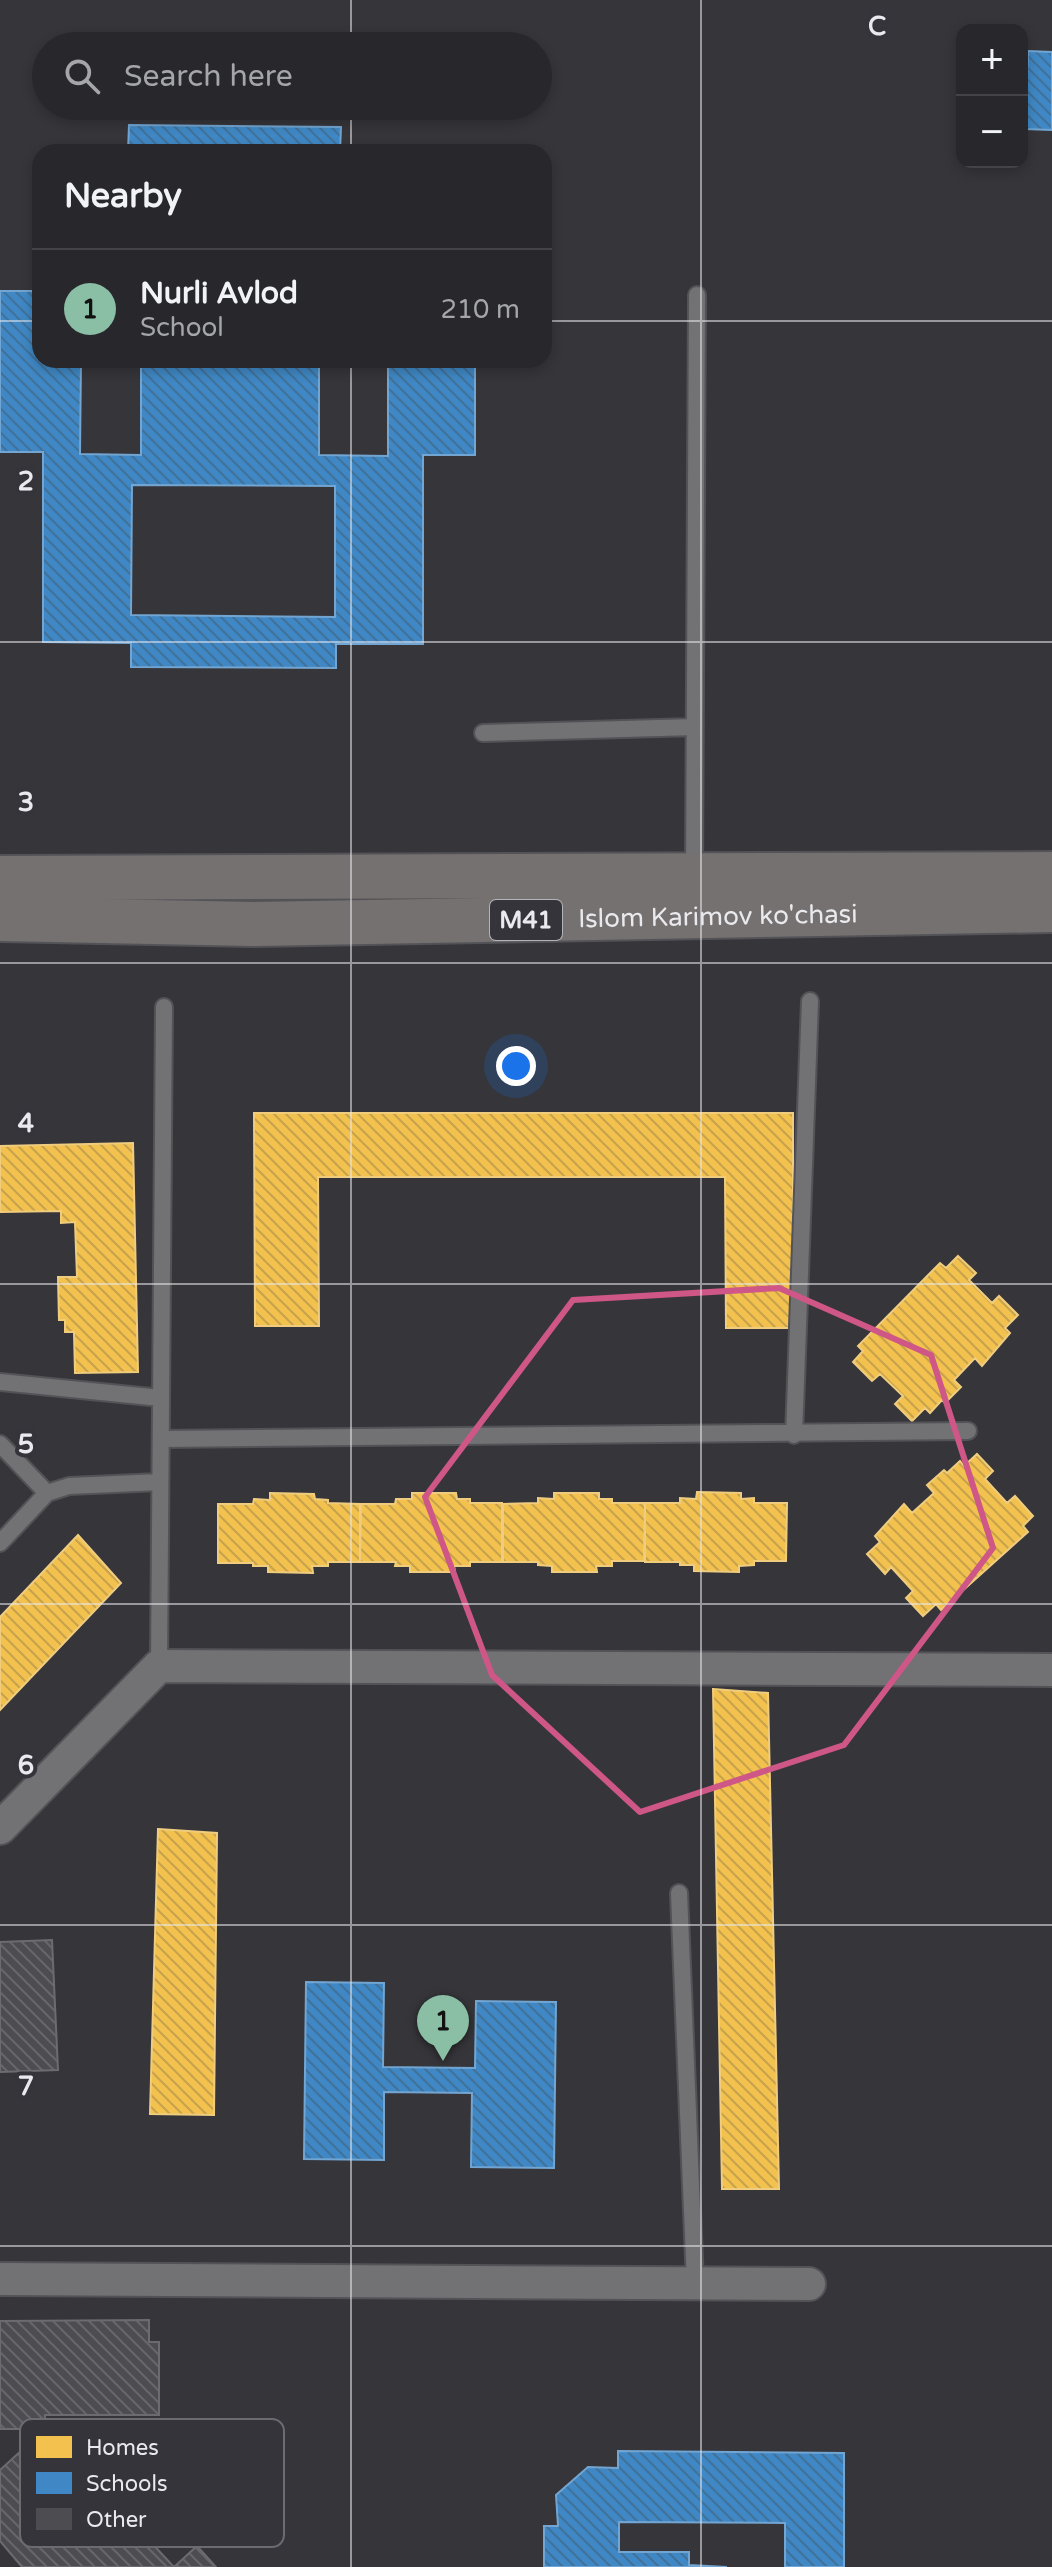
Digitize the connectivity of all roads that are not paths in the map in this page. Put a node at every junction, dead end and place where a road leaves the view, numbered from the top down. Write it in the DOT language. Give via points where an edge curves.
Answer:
graph roads {
  1 [pos="697,295"];
  2 [pos="695,727"];
  3 [pos="483,733"];
  4 [pos="1052,874"];
  5 [pos="694,876"];
  6 [pos="0,878"];
  7 [pos="1052,910"];
  8 [pos="0,919"];
  9 [pos="810,1001"];
  10 [pos="164,1007"];
  11 [pos="0,1382"];
  12 [pos="161,1398"];
  13 [pos="968,1431"];
  14 [pos="794,1435"];
  15 [pos="161,1439"];
  16 [pos="0,1444"];
  17 [pos="160,1482"];
  18 [pos="47,1493"];
  19 [pos="0,1543"];
  20 [pos="159,1666"];
  21 [pos="1052,1670"];
  22 [pos="0,1828"];
  23 [pos="679,1893"];
  24 [pos="0,2279"];
  25 [pos="695,2283"];
  26 [pos="809,2284"];
  1 -- 2 [label="lane"];
  2 -- 3 [label="lane"];
  2 -- 5 [label="lane"];
  4 -- 5 [label="main road, Islom Karimov ko'chasi / M41"];
  5 -- 6 [label="main road, Islom Karimov ko'chasi / M41"];
  7 -- 8 [label="main road, Islom Karimov ko'chasi / M41" via="254,924"];
  9 -- 14 [label="lane"];
  10 -- 12 [label="lane"];
  11 -- 12 [label="lane"];
  12 -- 15 [label="lane"];
  13 -- 14 [label="lane"];
  14 -- 15 [label="lane"];
  15 -- 17 [label="lane"];
  16 -- 18 [label="lane"];
  17 -- 18 [label="lane" via="69,1486"];
  17 -- 20 [label="lane"];
  18 -- 19 [label="lane"];
  20 -- 21 [label="street"];
  20 -- 22 [label="street"];
  23 -- 25 [label="lane"];
  24 -- 25 [label="street"];
  25 -- 26 [label="street"];
}
